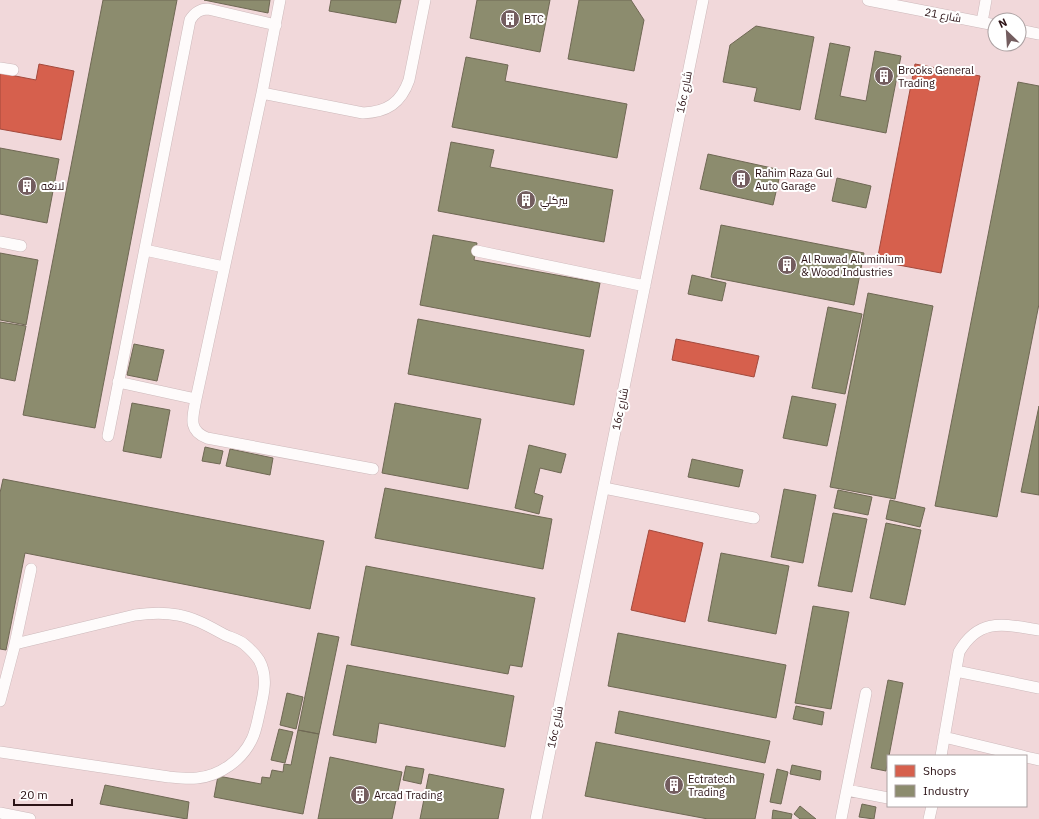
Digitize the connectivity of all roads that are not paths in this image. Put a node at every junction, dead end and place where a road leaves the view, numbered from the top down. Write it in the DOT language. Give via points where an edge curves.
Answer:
graph roads {
  1 [pos="280,0"];
  2 [pos="424,0"];
  3 [pos="703,0"];
  4 [pos="868,0"];
  5 [pos="986,0"];
  6 [pos="982,22"];
  7 [pos="987,23"];
  8 [pos="276,25"];
  9 [pos="1027,32"];
  10 [pos="1039,34"];
  11 [pos="0,68"];
  12 [pos="13,70"];
  13 [pos="262,93"];
  14 [pos="0,242"];
  15 [pos="21,246"];
  16 [pos="145,250"];
  17 [pos="477,251"];
  18 [pos="224,267"];
  19 [pos="645,286"];
  20 [pos="118,382"];
  21 [pos="196,399"];
  22 [pos="108,436"];
  23 [pos="373,469"];
  24 [pos="604,488"];
  25 [pos="754,518"];
  26 [pos="31,569"];
  27 [pos="1039,630"];
  28 [pos="15,644"];
  29 [pos="956,671"];
  30 [pos="1039,688"];
  31 [pos="866,693"];
  32 [pos="0,701"];
  33 [pos="944,737"];
  34 [pos="0,752"];
  35 [pos="941,755"];
  36 [pos="1021,755"];
  37 [pos="1027,757"];
  38 [pos="1039,760"];
  39 [pos="846,790"];
  40 [pos="887,798"];
  41 [pos="929,807"];
  42 [pos="0,813"];
  43 [pos="30,819"];
  44 [pos="536,819"];
  45 [pos="841,819"];
  46 [pos="929,819"];
  1 -- 8 [label="lane"];
  2 -- 13 [label="lane" via="410,80 406,90 392,105 383,110 363,113"];
  3 -- 19 [label="lane, 16c شارع"];
  4 -- 6 [label="lane, شارع 21"];
  5 -- 6 [label="lane"];
  6 -- 7 [label="lane, شارع 21"];
  8 -- 13 [label="lane"];
  8 -- 16 [label="lane" via="208,9 198,11 190,20"];
  9 -- 10 [label="lane"];
  11 -- 12 [label="lane"];
  13 -- 18 [label="lane"];
  14 -- 15 [label="lane"];
  16 -- 18 [label="lane"];
  16 -- 20 [label="lane"];
  17 -- 19 [label="lane"];
  18 -- 21 [label="lane"];
  19 -- 24 [label="lane, 16c شارع"];
  20 -- 21 [label="lane"];
  20 -- 22 [label="lane"];
  21 -- 23 [label="lane" via="192,422 201,436"];
  24 -- 25 [label="lane"];
  24 -- 44 [label="lane, 16c شارع"];
  26 -- 28 [label="lane"];
  27 -- 29 [label="lane" via="1000,624 982,629 963,645 959,652"];
  28 -- 32 [label="lane"];
  28 -- 34 [label="lane" via="135,615 177,615 204,624 252,651 264,672 264,695 253,738 246,750 236,761 212,775 198,778 169,777"];
  29 -- 30 [label="lane"];
  29 -- 33 [label="lane"];
  31 -- 39 [label="lane"];
  33 -- 35 [label="lane"];
  33 -- 36 [label="lane"];
  37 -- 38 [label="lane"];
  39 -- 40 [label="lane"];
  39 -- 45 [label="lane"];
  41 -- 46 [label="lane"];
  42 -- 43 [label="lane"];
}
